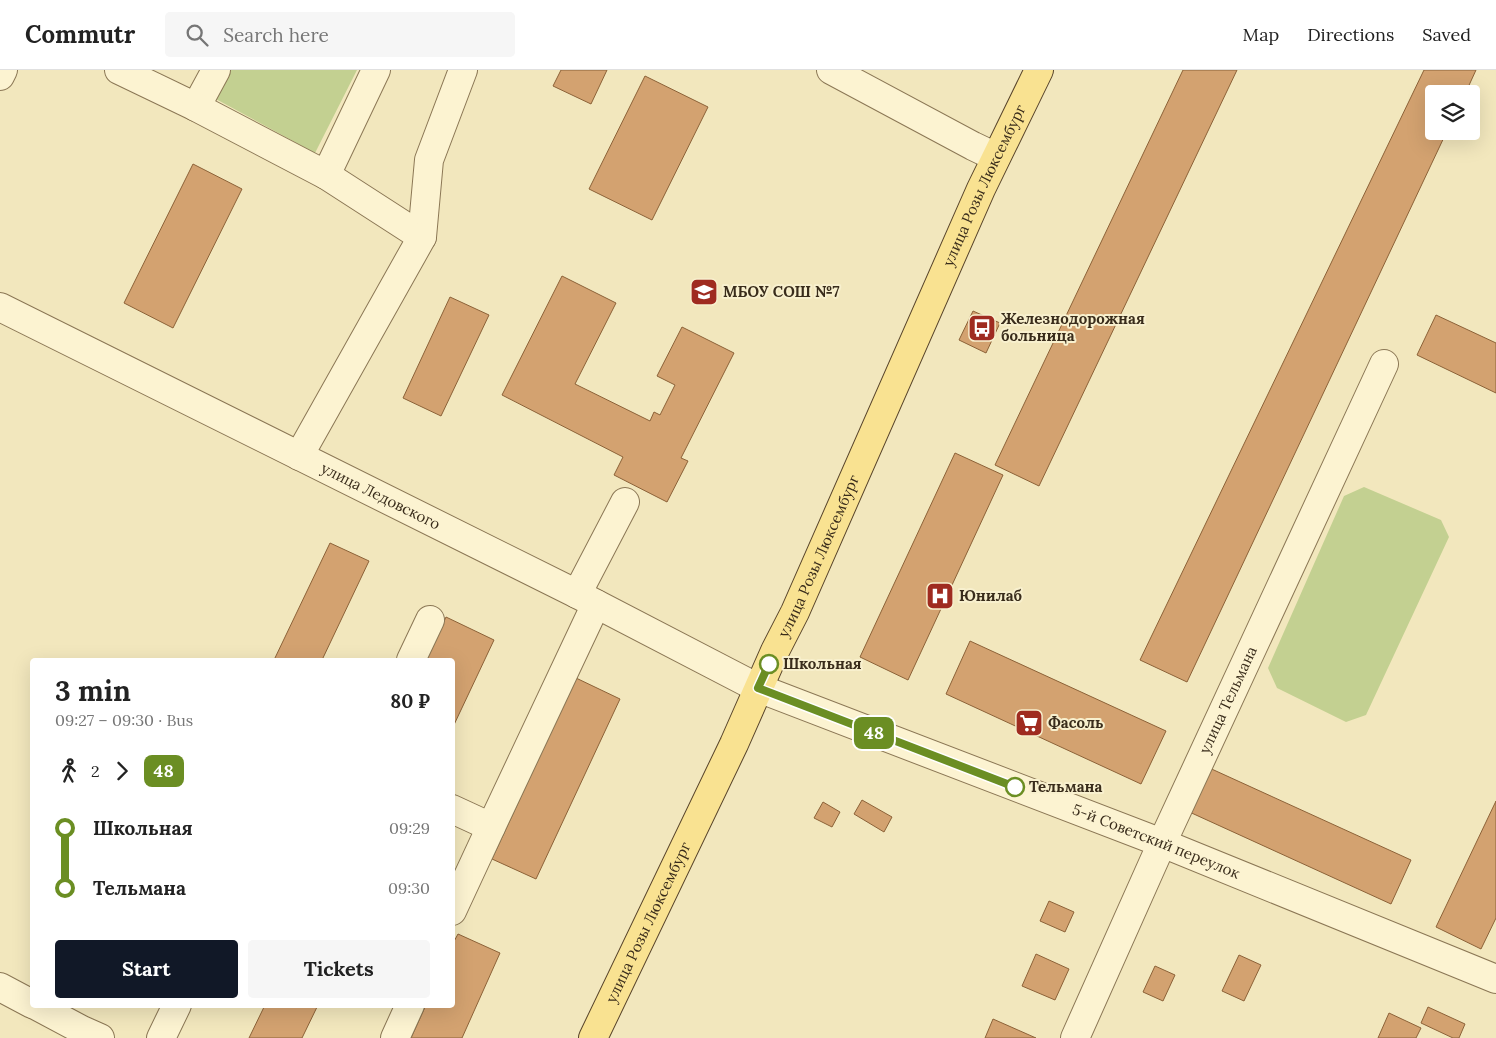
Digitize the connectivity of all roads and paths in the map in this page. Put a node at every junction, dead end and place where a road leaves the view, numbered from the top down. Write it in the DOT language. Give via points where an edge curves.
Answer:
graph roads {
  1 [pos="3,70"];
  2 [pos="119,70"];
  3 [pos="216,70"];
  4 [pos="376,70"];
  5 [pos="462,70"];
  6 [pos="831,70"];
  7 [pos="1039,70"];
  8 [pos="0,76"];
  9 [pos="196,107"];
  10 [pos="996,157"];
  11 [pos="326,175"];
  12 [pos="422,237"];
  13 [pos="0,307"];
  14 [pos="1384,364"];
  15 [pos="299,456"];
  16 [pos="625,502"];
  17 [pos="586,599"];
  18 [pos="430,620"];
  19 [pos="412,658"];
  20 [pos="758,688"];
  21 [pos="455,810"];
  22 [pos="491,827"];
  23 [pos="1162,843"];
  24 [pos="455,905"];
  25 [pos="1496,979"];
  26 [pos="0,987"];
  27 [pos="30,1002"];
  28 [pos="41,1008"];
  29 [pos="176,1008"];
  30 [pos="409,1008"];
  31 [pos="88,1035"];
  32 [pos="161,1038"];
  33 [pos="395,1038"];
  34 [pos="593,1038"];
  35 [pos="1075,1038"];
  1 -- 8 [label="street"];
  2 -- 9 [label="street"];
  3 -- 9 [label="street"];
  4 -- 11 [label="street"];
  5 -- 12 [label="street" via="429,160"];
  6 -- 10 [label="street"];
  7 -- 10 [label="main road, улица Розы Люксембург"];
  9 -- 11 [label="street"];
  10 -- 20 [label="main road, улица Розы Люксембург" via="795,612"];
  11 -- 12 [label="street"];
  12 -- 15 [label="street"];
  13 -- 15 [label="street, улица Ледовского"];
  14 -- 23 [label="street, улица Тельмана"];
  15 -- 17 [label="street, улица Ледовского"];
  16 -- 17 [label="street"];
  17 -- 20 [label="street, улица Ледовского"];
  17 -- 22 [label="street"];
  18 -- 19 [label="street"];
  20 -- 23 [label="street, 5-й Советский переулок"];
  20 -- 34 [label="main road, улица Розы Люксембург"];
  21 -- 22 [label="street"];
  22 -- 24 [label="street"];
  23 -- 25 [label="street, 5-й Советский переулок"];
  23 -- 35 [label="street, улица Тельмана"];
  26 -- 27 [label="street"];
  28 -- 31 [label="street"];
  29 -- 32 [label="street"];
  30 -- 33 [label="street"];
}
